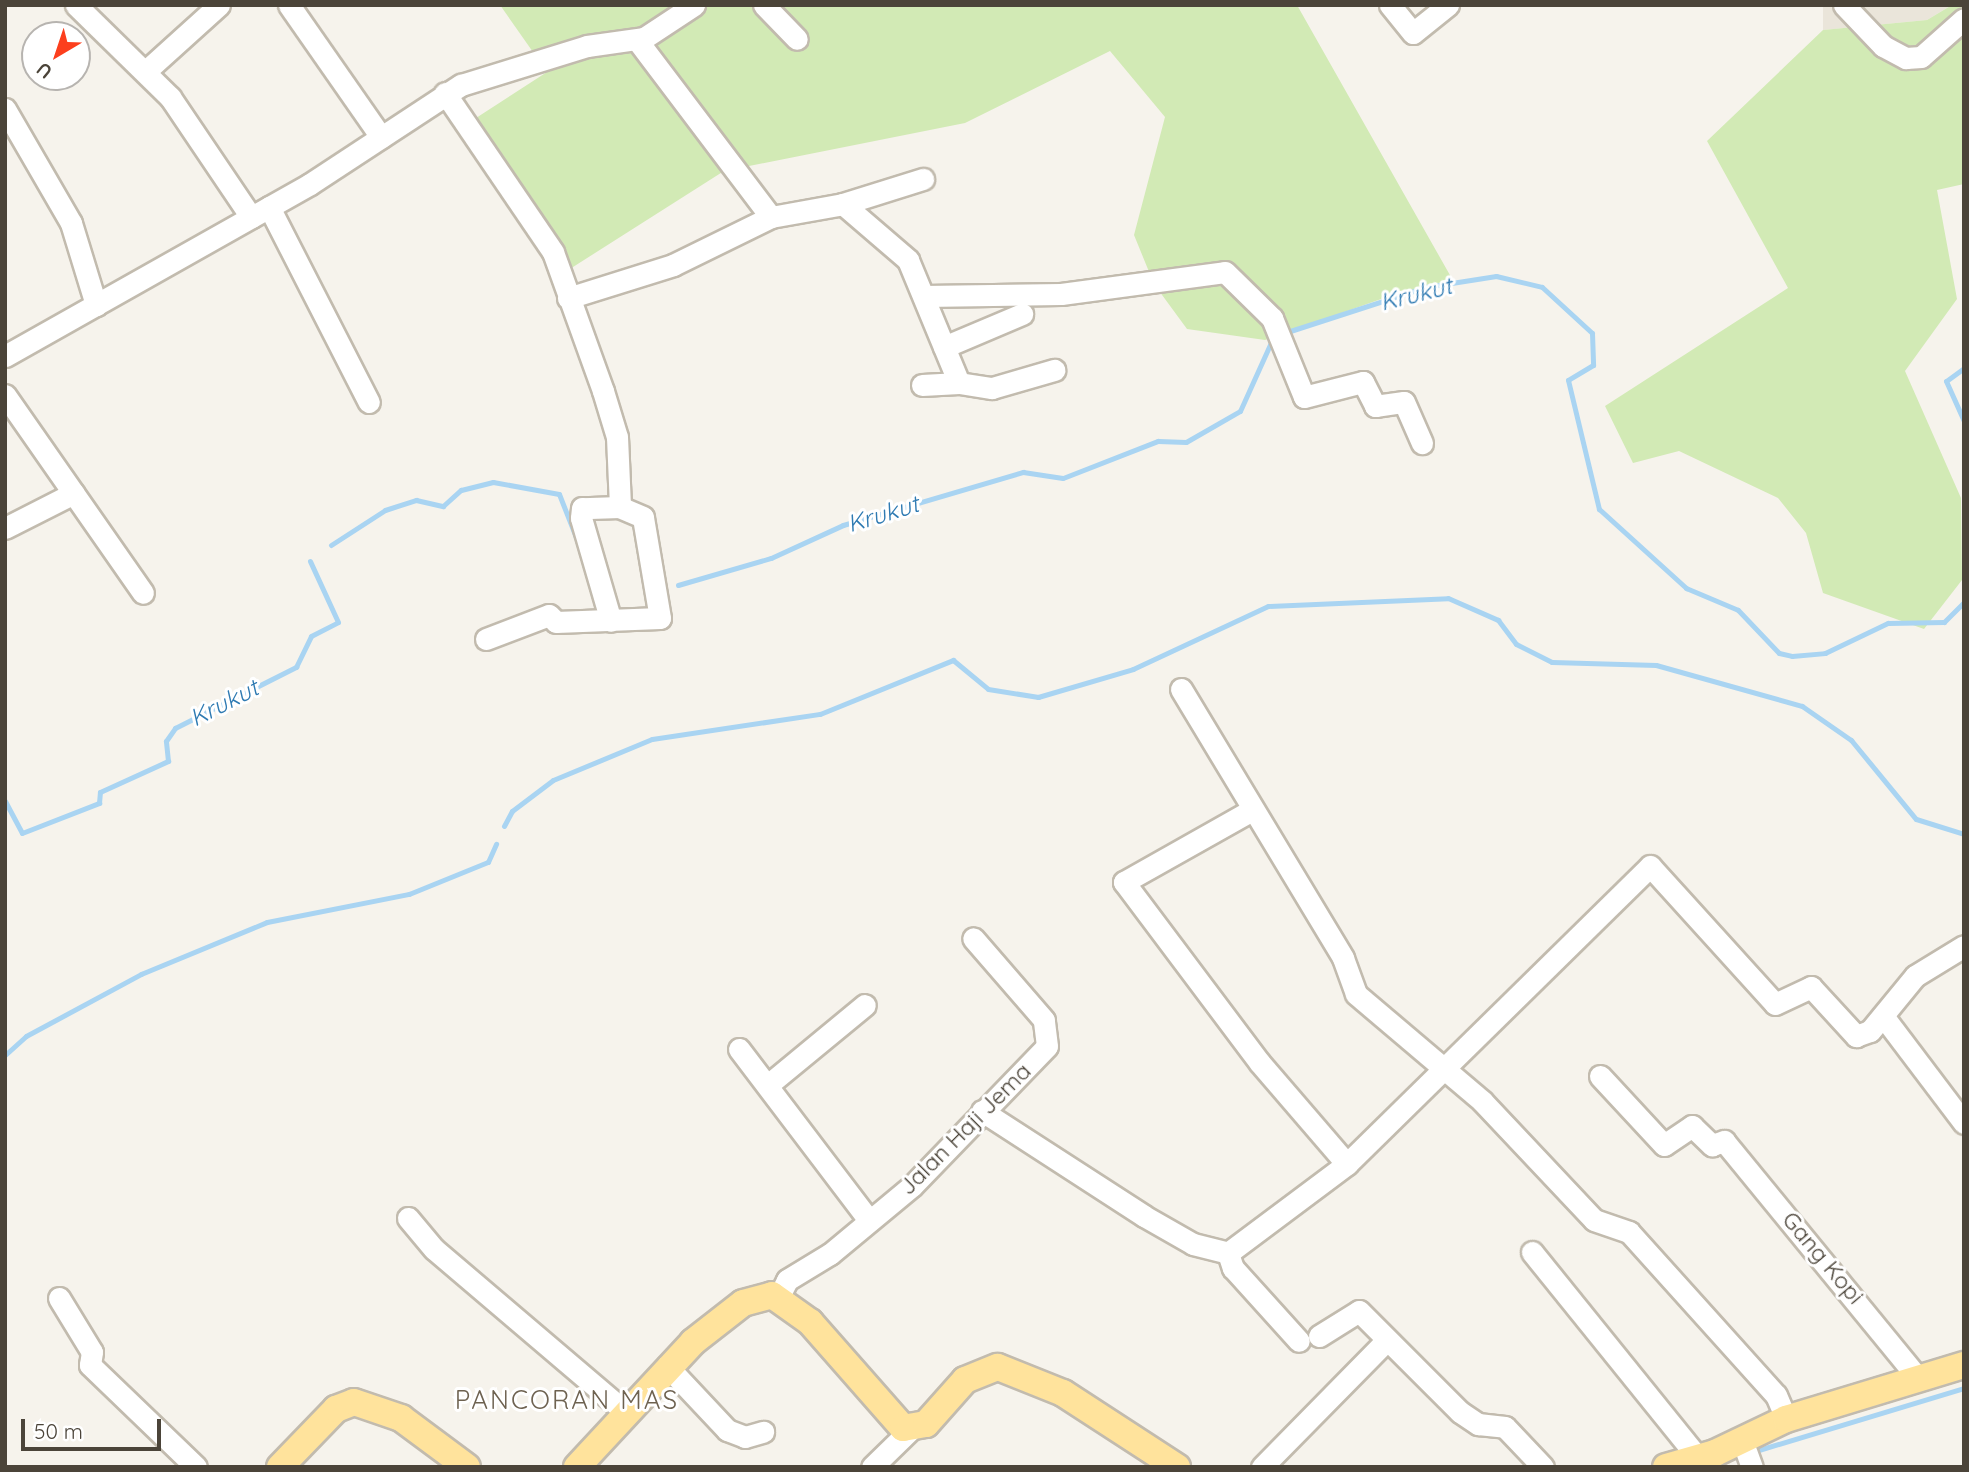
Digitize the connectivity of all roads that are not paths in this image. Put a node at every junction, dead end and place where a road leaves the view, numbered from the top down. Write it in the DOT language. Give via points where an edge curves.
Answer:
graph roads {
  1 [pos="76,5"];
  2 [pos="219,5"];
  3 [pos="289,5"];
  4 [pos="694,5"];
  5 [pos="764,5"];
  6 [pos="1390,5"];
  7 [pos="1448,5"];
  8 [pos="1844,5"];
  9 [pos="1960,35"];
  10 [pos="797,39"];
  11 [pos="636,40"];
  12 [pos="147,70"];
  13 [pos="445,93"];
  14 [pos="5,109"];
  15 [pos="381,137"];
  16 [pos="923,179"];
  17 [pos="843,204"];
  18 [pos="260,212"];
  19 [pos="771,218"];
  20 [pos="924,296"];
  21 [pos="568,298"];
  22 [pos="96,305"];
  23 [pos="1022,314"];
  24 [pos="944,347"];
  25 [pos="5,356"];
  26 [pos="1054,370"];
  27 [pos="959,383"];
  28 [pos="922,385"];
  29 [pos="5,395"];
  30 [pos="369,402"];
  31 [pos="1422,443"];
  32 [pos="74,493"];
  33 [pos="620,507"];
  34 [pos="5,528"];
  35 [pos="144,593"];
  36 [pos="611,621"];
  37 [pos="486,639"];
  38 [pos="1181,689"];
  39 [pos="1252,810"];
  40 [pos="973,938"];
  41 [pos="1964,946"];
  42 [pos="865,1004"];
  43 [pos="1884,1016"];
  44 [pos="739,1049"];
  45 [pos="1444,1065"];
  46 [pos="1600,1076"];
  47 [pos="769,1084"];
  48 [pos="982,1111"];
  49 [pos="1964,1123"];
  50 [pos="1348,1164"];
  51 [pos="408,1218"];
  52 [pos="868,1219"];
  53 [pos="1532,1252"];
  54 [pos="1227,1253"];
  55 [pos="779,1296"];
  56 [pos="59,1298"];
  57 [pos="1387,1340"];
  58 [pos="1964,1365"];
  59 [pos="667,1366"];
  60 [pos="1919,1379"];
  61 [pos="623,1410"];
  62 [pos="1786,1419"];
  63 [pos="911,1430"];
  64 [pos="762,1432"];
  65 [pos="1746,1451"];
  66 [pos="1698,1458"];
  67 [pos="196,1467"];
  68 [pos="280,1467"];
  69 [pos="467,1467"];
  70 [pos="577,1467"];
  71 [pos="872,1467"];
  72 [pos="1177,1467"];
  73 [pos="1262,1467"];
  74 [pos="1543,1467"];
  75 [pos="1666,1467"];
  1 -- 12 [label="street" via="101,35"];
  2 -- 12 [label="street"];
  3 -- 15 [label="street"];
  4 -- 11 [label="street"];
  5 -- 10 [label="street"];
  6 -- 7 [label="street" via="1413,33"];
  8 -- 9 [label="street" via="1883,46 1906,58 1921,57"];
  11 -- 13 [label="street" via="573,49"];
  11 -- 19 [label="street"];
  12 -- 18 [label="street"];
  13 -- 15 [label="street"];
  13 -- 21 [label="street" via="548,244"];
  14 -- 22 [label="street" via="66,211"];
  15 -- 18 [label="street"];
  16 -- 17 [label="street"];
  17 -- 19 [label="street"];
  17 -- 20 [label="street" via="891,240"];
  18 -- 22 [label="street"];
  18 -- 30 [label="street"];
  19 -- 21 [label="street" via="673,265"];
  20 -- 24 [label="street"];
  20 -- 31 [label="street" via="1061,294 1225,272 1272,318 1304,397 1363,382 1375,406 1404,402"];
  21 -- 33 [label="street" via="617,437"];
  22 -- 25 [label="street"];
  23 -- 24 [label="street"];
  24 -- 27 [label="street"];
  26 -- 27 [label="street" via="992,388"];
  27 -- 28 [label="street"];
  29 -- 32 [label="street"];
  32 -- 34 [label="street"];
  32 -- 35 [label="street"];
  33 -- 36 [label="street" via="582,508 581,518"];
  33 -- 36 [label="street" via="643,517 660,618"];
  36 -- 37 [label="street" via="556,622 549,615"];
  38 -- 39 [label="street"];
  39 -- 45 [label="street" via="1343,958 1356,993"];
  39 -- 50 [label="street" via="1124,882 1260,1063"];
  40 -- 48 [label="street, Jalan Haji Jema" via="1044,1020 1049,1038"];
  41 -- 43 [label="street" via="1915,976"];
  42 -- 47 [label="street"];
  43 -- 45 [label="street" via="1860,1037 1811,987 1775,1004 1650,866"];
  43 -- 49 [label="street"];
  44 -- 47 [label="street"];
  45 -- 50 [label="street"];
  45 -- 62 [label="street" via="1527,1143 1594,1220 1620,1224 1677,1282 1776,1395"];
  46 -- 60 [label="street, Gang Kopi" via="1664,1145 1692,1126 1712,1145 1724,1141"];
  47 -- 52 [label="street"];
  48 -- 52 [label="street, Jalan Haji Jema" via="912,1186"];
  48 -- 54 [label="street" via="1144,1216 1193,1244"];
  50 -- 54 [label="street"];
  51 -- 61 [label="street" via="434,1249"];
  52 -- 55 [label="street, Jalan Haji Jema" via="830,1254 787,1280"];
  53 -- 66 [label="street"];
  54 -- 57 [label="street" via="1233,1268 1309,1338 1359,1311"];
  55 -- 59 [label="main road" via="743,1303"];
  55 -- 63 [label="main road" via="846,1360 888,1416"];
  56 -- 67 [label="street" via="92,1352 90,1365"];
  57 -- 73 [label="street"];
  57 -- 74 [label="street" via="1460,1412 1478,1424 1505,1427"];
  58 -- 60 [label="main road"];
  59 -- 61 [label="main road"];
  59 -- 64 [label="street" via="727,1430 745,1437"];
  60 -- 62 [label="main road"];
  61 -- 70 [label="main road"];
  62 -- 65 [label="main road"];
  63 -- 71 [label="street"];
  63 -- 72 [label="main road" via="933,1418 965,1380 998,1367 1063,1393"];
  65 -- 66 [label="main road"];
  66 -- 75 [label="main road"];
  68 -- 69 [label="main road" via="336,1409 354,1402 401,1418"];
}
